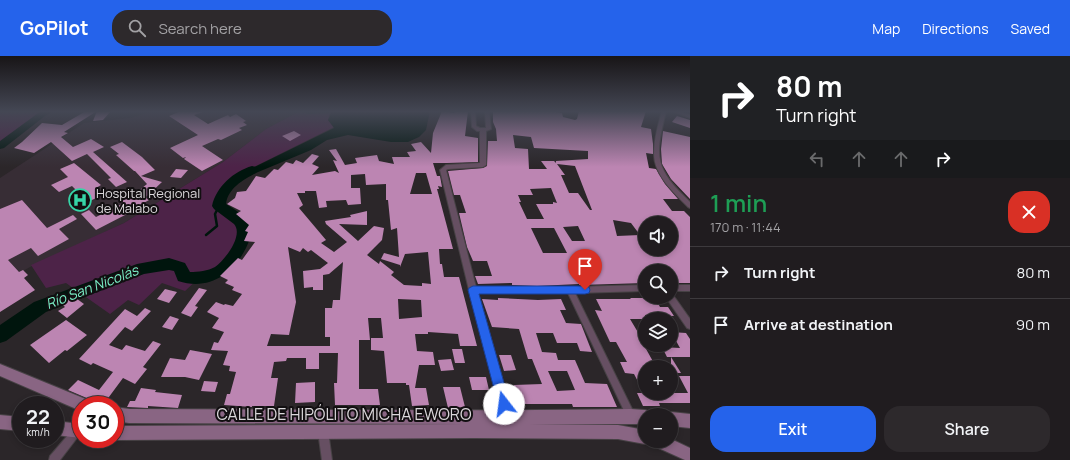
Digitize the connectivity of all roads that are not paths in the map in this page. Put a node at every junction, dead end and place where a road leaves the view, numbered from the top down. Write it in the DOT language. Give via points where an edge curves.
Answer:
graph roads {
  1 [pos="483,130"];
  2 [pos="659,130"];
  3 [pos="690,206"];
  4 [pos="638,288"];
  5 [pos="678,288"];
  6 [pos="690,288"];
  7 [pos="473,290"];
  8 [pos="570,290"];
  9 [pos="675,304"];
  10 [pos="690,325"];
  11 [pos="0,370"];
  12 [pos="72,400"];
  13 [pos="124,415"];
  14 [pos="631,416"];
  15 [pos="638,416"];
  16 [pos="508,418"];
  17 [pos="678,420"];
  18 [pos="690,421"];
  19 [pos="0,422"];
  20 [pos="12,423"];
  21 [pos="323,431"];
  22 [pos="124,432"];
  23 [pos="638,436"];
  24 [pos="72,439"];
  25 [pos="674,448"];
  26 [pos="690,455"];
  27 [pos="54,460"];
  28 [pos="327,460"];
  1 -- 7 [label="street" via="483,165 446,167 443,170"];
  2 -- 3 [label="street" via="656,159 658,167"];
  4 -- 8 [label="street"];
  5 -- 6 [label="street"];
  7 -- 8 [label="street"];
  7 -- 16 [label="street"];
  8 -- 14 [label="street"];
  9 -- 10 [label="street"];
  11 -- 12 [label="main road"];
  13 -- 16 [label="main road, CALLE DE HIPÓLITO MICHA EWORO"];
  14 -- 15 [label="main road, CALLE DE HIPÓLITO MICHA EWORO"];
  14 -- 16 [label="main road, CALLE DE HIPÓLITO MICHA EWORO"];
  17 -- 18 [label="main road"];
  19 -- 20 [label="main road"];
  21 -- 22 [label="main road, CALLE DE HIPÓLITO MICHA EWORO"];
  21 -- 23 [label="main road, CALLE DE HIPÓLITO MICHA EWORO" via="618,432"];
  21 -- 28 [label="street"];
  24 -- 27 [label="street"];
  25 -- 26 [label="main road"];
}
